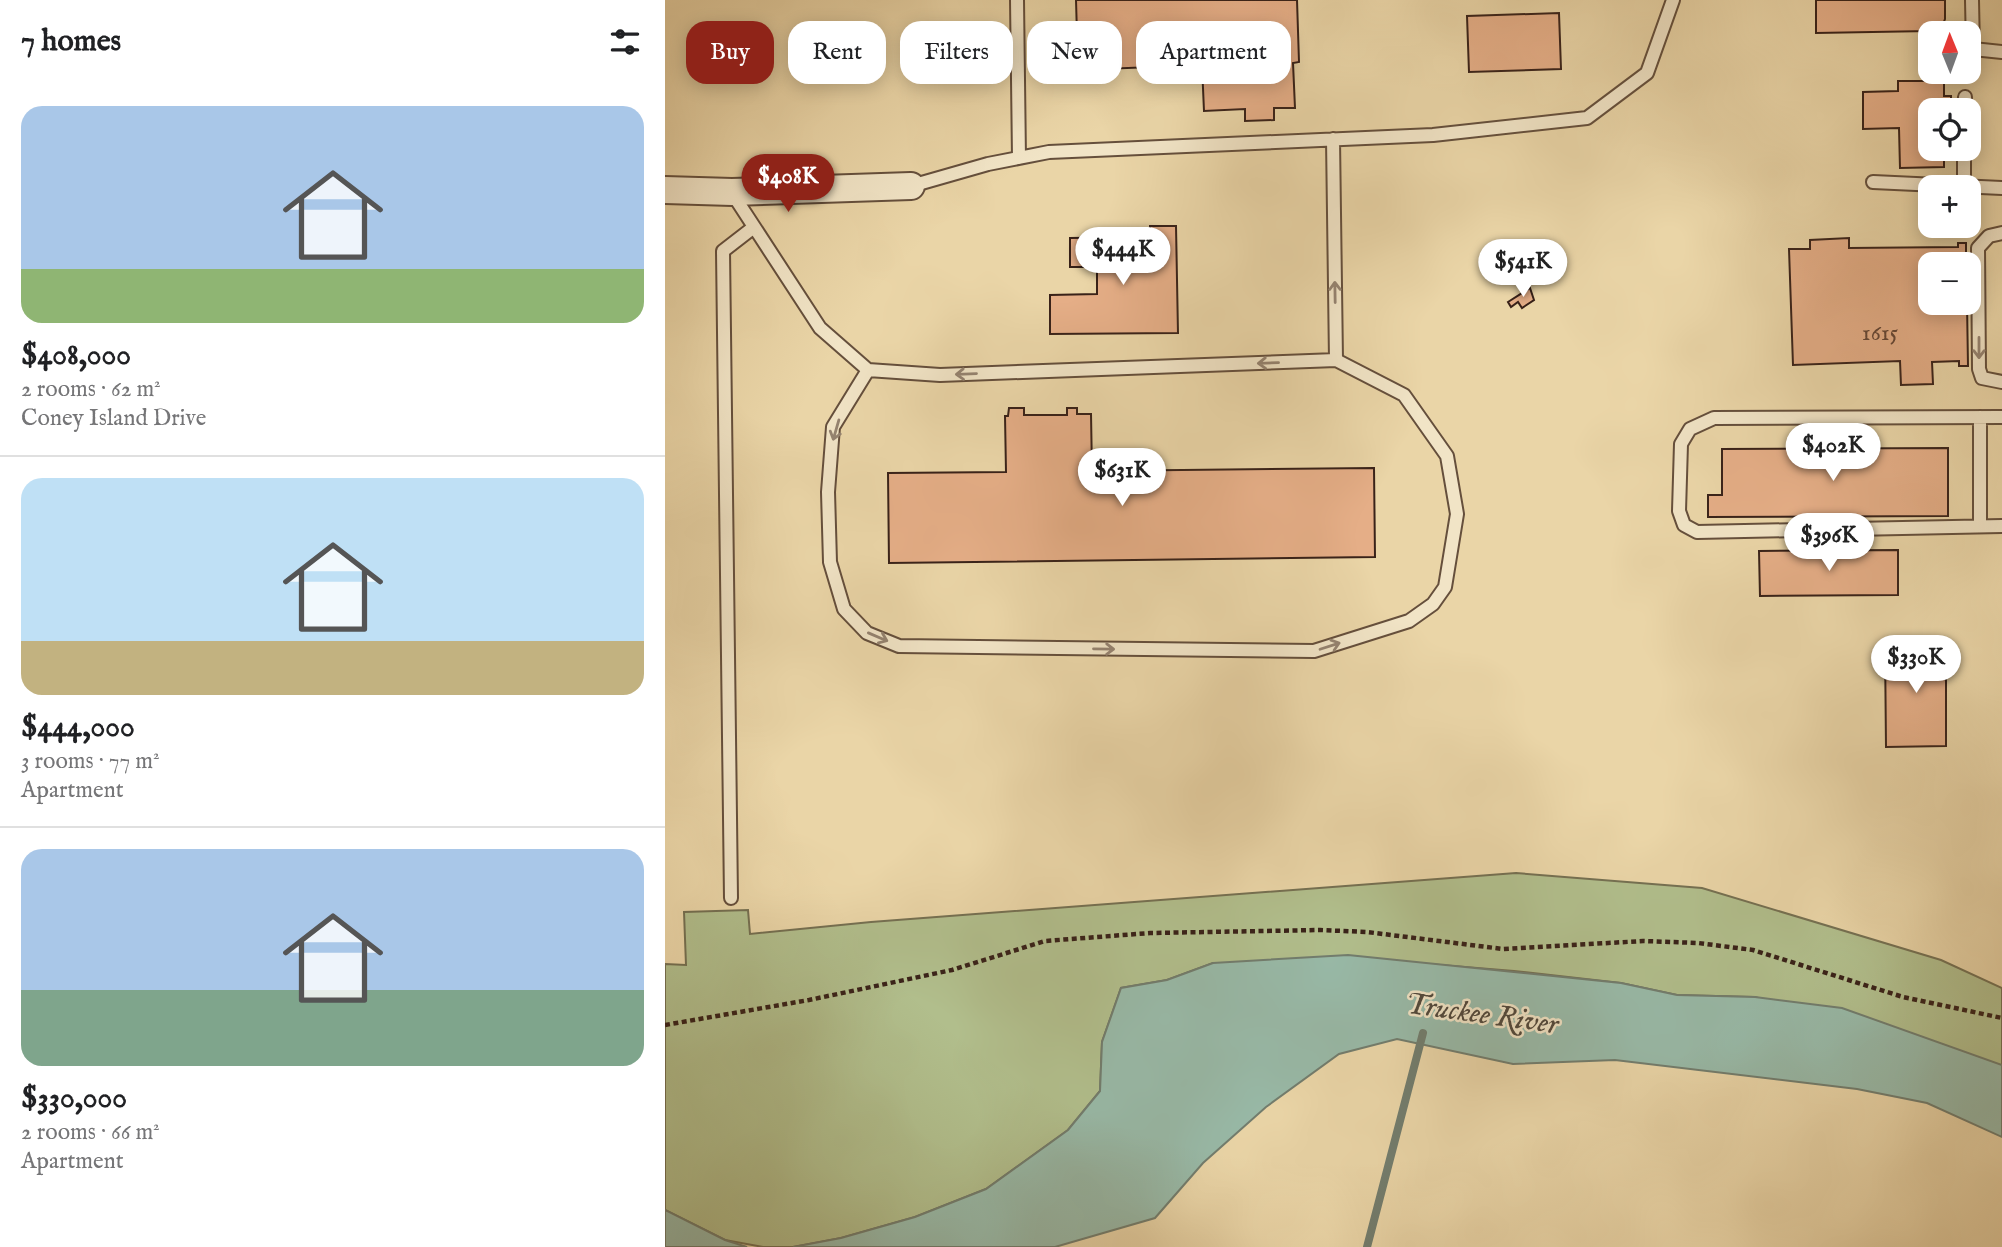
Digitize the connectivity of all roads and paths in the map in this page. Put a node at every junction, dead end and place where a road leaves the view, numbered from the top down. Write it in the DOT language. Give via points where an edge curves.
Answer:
graph roads {
  1 [pos="1017,0"];
  2 [pos="1673,0"];
  3 [pos="1972,0"];
  4 [pos="2002,52"];
  5 [pos="1333,139"];
  6 [pos="1019,158"];
  7 [pos="1873,182"];
  8 [pos="1918,184"];
  9 [pos="911,186"];
  10 [pos="1981,187"];
  11 [pos="2002,188"];
  12 [pos="665,190"];
  13 [pos="732,192"];
  14 [pos="754,227"];
  15 [pos="1996,234"];
  16 [pos="1336,360"];
  17 [pos="868,370"];
  18 [pos="2002,382"];
  19 [pos="1980,417"];
  20 [pos="2002,417"];
  21 [pos="1980,526"];
  22 [pos="2002,526"];
  23 [pos="731,898"];
  24 [pos="2002,1018"];
  25 [pos="665,1025"];
  1 -- 6 [label="lane"];
  2 -- 5 [label="lane" via="1647,72 1587,118 1433,135"];
  3 -- 4 [label="lane" via="1973,49"];
  5 -- 6 [label="lane" via="1049,152"];
  16 -- 5 [label="lane, one-way"];
  6 -- 9 [label="lane"];
  7 -- 8 [label="lane"];
  9 -- 13 [label="street"];
  10 -- 11 [label="lane"];
  12 -- 13 [label="street"];
  13 -- 14 [label="lane"];
  14 -- 17 [label="lane" via="820,328"];
  14 -- 23 [label="lane" via="723,251"];
  15 -- 18 [label="lane, one-way" via="1978,248 1979,369 1982,378"];
  16 -- 17 [label="lane, one-way" via="940,375"];
  17 -- 16 [label="lane, one-way" via="833,427 828,492 830,562 844,609 867,633 899,646 1314,651 1409,621 1433,604 1445,587 1457,514 1447,456 1404,395"];
  19 -- 20 [label="lane"];
  19 -- 21 [label="lane"];
  19 -- 21 [label="lane" via="1714,418 1690,429 1681,444 1679,511 1684,525 1697,532"];
  21 -- 22 [label="lane"];
  24 -- 25 [label="path" via="1903,997 1753,950 1643,942 1503,949 1320,930 1150,933 1045,941 952,970"];
}
